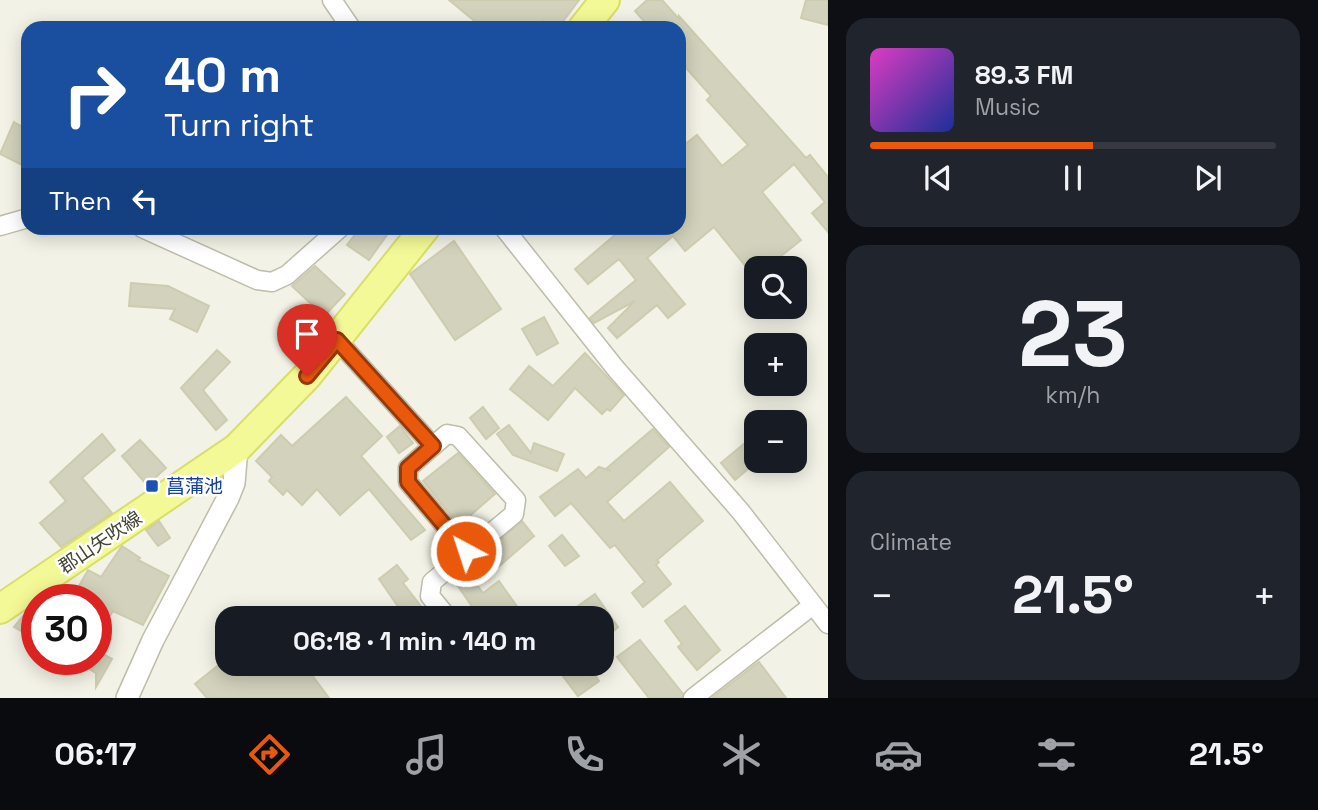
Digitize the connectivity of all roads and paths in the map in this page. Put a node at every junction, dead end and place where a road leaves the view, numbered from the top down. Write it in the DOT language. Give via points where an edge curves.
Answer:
graph roads {
  1 [pos="332,0"];
  2 [pos="605,0"];
  3 [pos="346,21"];
  4 [pos="588,21"];
  5 [pos="21,220"];
  6 [pos="0,226"];
  7 [pos="157,235"];
  8 [pos="332,235"];
  9 [pos="420,235"];
  10 [pos="510,235"];
  11 [pos="337,340"];
  12 [pos="433,446"];
  13 [pos="237,448"];
  14 [pos="466,551"];
  15 [pos="813,605"];
  16 [pos="438,606"];
  17 [pos="0,609"];
  18 [pos="828,624"];
  19 [pos="127,698"];
  20 [pos="693,698"];
  1 -- 3 [label="street"];
  2 -- 4 [label="main road"];
  5 -- 6 [label="street"];
  7 -- 8 [label="street" via="257,280 272,282 287,275"];
  9 -- 11 [label="main road, 郡山矢吹線"];
  10 -- 15 [label="street"];
  11 -- 12 [label="street"];
  11 -- 13 [label="main road, 郡山矢吹線"];
  12 -- 14 [label="street" via="408,468 408,482"];
  12 -- 14 [label="street" via="447,434 458,436 516,500 514,514"];
  13 -- 17 [label="main road, 郡山矢吹線"];
  13 -- 19 [label="street" via="228,498"];
  14 -- 16 [label="street" via="432,582 430,596"];
  15 -- 18 [label="street"];
  15 -- 20 [label="street"];
}
